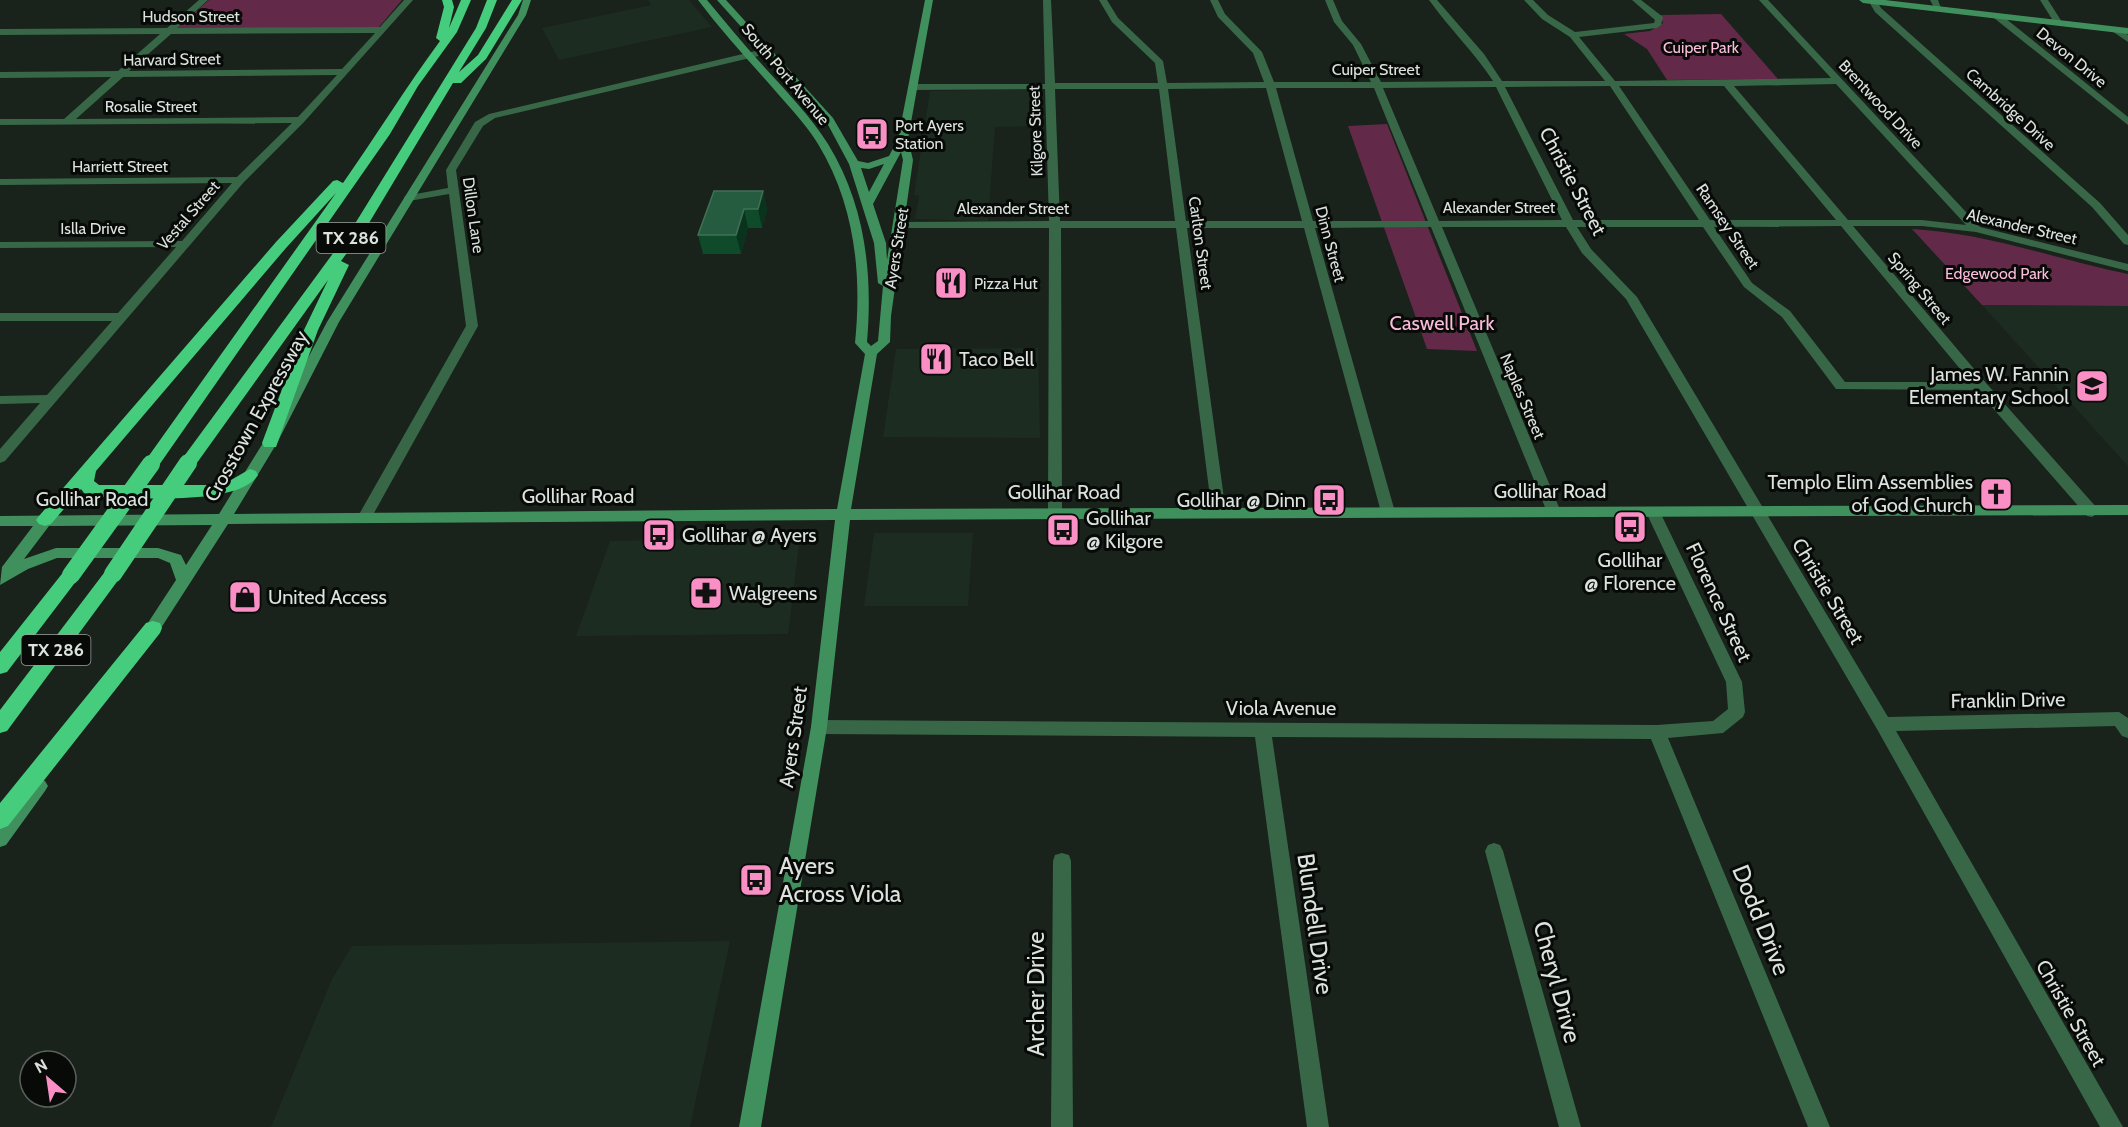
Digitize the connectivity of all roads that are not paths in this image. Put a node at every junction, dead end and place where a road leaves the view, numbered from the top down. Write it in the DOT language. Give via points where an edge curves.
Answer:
graph roads {
  1 [pos="204,0"];
  2 [pos="408,0"];
  3 [pos="447,0"];
  4 [pos="466,0"];
  5 [pos="492,0"];
  6 [pos="517,0"];
  7 [pos="527,0"];
  8 [pos="702,0"];
  9 [pos="721,0"];
  10 [pos="929,0"];
  11 [pos="1047,0"];
  12 [pos="1103,0"];
  13 [pos="1214,0"];
  14 [pos="1329,0"];
  15 [pos="1433,0"];
  16 [pos="1528,0"];
  17 [pos="1636,0"];
  18 [pos="1763,0"];
  19 [pos="2044,0"];
  20 [pos="1867,1"];
  21 [pos="1936,4"];
  22 [pos="1997,16"];
  23 [pos="2058,22"];
  24 [pos="2115,29"];
  25 [pos="382,30"];
  26 [pos="169,31"];
  27 [pos="2128,31"];
  28 [pos="0,32"];
  29 [pos="1573,35"];
  30 [pos="2128,39"];
  31 [pos="768,51"];
  32 [pos="749,56"];
  33 [pos="435,57"];
  34 [pos="345,72"];
  35 [pos="118,74"];
  36 [pos="0,75"];
  37 [pos="1839,81"];
  38 [pos="1612,83"];
  39 [pos="1726,83"];
  40 [pos="1377,84"];
  41 [pos="1499,84"];
  42 [pos="1049,85"];
  43 [pos="1162,85"];
  44 [pos="1270,85"];
  45 [pos="913,87"];
  46 [pos="436,101"];
  47 [pos="462,112"];
  48 [pos="485,119"];
  49 [pos="301,120"];
  50 [pos="67,121"];
  51 [pos="0,122"];
  52 [pos="2128,122"];
  53 [pos="384,134"];
  54 [pos="903,139"];
  55 [pos="892,158"];
  56 [pos="854,164"];
  57 [pos="240,180"];
  58 [pos="0,182"];
  59 [pos="454,190"];
  60 [pos="409,198"];
  61 [pos="867,205"];
  62 [pos="853,208"];
  63 [pos="1842,222"];
  64 [pos="1569,223"];
  65 [pos="1706,223"];
  66 [pos="362,224"];
  67 [pos="1308,224"];
  68 [pos="1433,224"];
  69 [pos="900,225"];
  70 [pos="1055,225"];
  71 [pos="1183,225"];
  72 [pos="1976,229"];
  73 [pos="2128,242"];
  74 [pos="186,244"];
  75 [pos="0,245"];
  76 [pos="2128,268"];
  77 [pos="123,316"];
  78 [pos="885,316"];
  79 [pos="0,317"];
  80 [pos="871,353"];
  81 [pos="1981,386"];
  82 [pos="51,399"];
  83 [pos="0,400"];
  84 [pos="270,444"];
  85 [pos="0,459"];
  86 [pos="88,471"];
  87 [pos="250,475"];
  88 [pos="2128,510"];
  89 [pos="1388,512"];
  90 [pos="1554,512"];
  91 [pos="1653,512"];
  92 [pos="1756,512"];
  93 [pos="2092,512"];
  94 [pos="1055,513"];
  95 [pos="1219,513"];
  96 [pos="843,515"];
  97 [pos="364,518"];
  98 [pos="45,520"];
  99 [pos="224,520"];
  100 [pos="0,521"];
  101 [pos="0,579"];
  102 [pos="183,580"];
  103 [pos="153,628"];
  104 [pos="0,666"];
  105 [pos="1737,712"];
  106 [pos="1883,724"];
  107 [pos="0,725"];
  108 [pos="819,728"];
  109 [pos="1262,729"];
  110 [pos="2128,731"];
  111 [pos="1657,732"];
  112 [pos="0,819"];
  113 [pos="0,839"];
  114 [pos="1494,851"];
  115 [pos="1062,861"];
  116 [pos="750,1127"];
  117 [pos="1062,1127"];
  118 [pos="1318,1127"];
  119 [pos="1570,1127"];
  120 [pos="1819,1127"];
  121 [pos="2112,1127"];
  1 -- 26 [label="street"];
  2 -- 25 [label="street, Vestal Street"];
  3 -- 33 [label="highway" via="447,15"];
  4 -- 33 [label="highway, TX 286" via="463,12"];
  5 -- 46 [label="highway, Crosstown Expressway / TX 286" via="481,28"];
  6 -- 46 [label="highway" via="482,57"];
  7 -- 47 [label="main road, Crosstown Expressway" via="522,15"];
  8 -- 32 [label="main road, South Port Avenue"];
  9 -- 31 [label="main road, South Port Avenue"];
  10 -- 45 [label="main road, Ayers Street"];
  11 -- 42 [label="street, Kilgore Street"];
  12 -- 43 [label="street, Carlton Street" via="1126,33 1151,51 1160,63"];
  13 -- 44 [label="street, Dinn Street" via="1221,15 1257,52"];
  14 -- 40 [label="street, Naples Street" via="1338,22 1357,44"];
  15 -- 41 [label="street, Christie Street" via="1481,56"];
  16 -- 29 [label="street, Ramsey Street"];
  17 -- 29 [label="street" via="1659,19 1657,25"];
  18 -- 37 [label="street, Brentwood Drive"];
  19 -- 23 [label="street"];
  20 -- 21 [label="main road"];
  20 -- 73 [label="street, Cambridge Drive" via="2096,205"];
  21 -- 22 [label="main road"];
  22 -- 23 [label="main road"];
  22 -- 52 [label="street, Devon Drive"];
  23 -- 24 [label="main road"];
  24 -- 27 [label="main road"];
  24 -- 30 [label="street"];
  25 -- 26 [label="street, Hudson Street"];
  25 -- 34 [label="street, Vestal Street"];
  26 -- 28 [label="street, Hudson Street"];
  26 -- 35 [label="street"];
  29 -- 38 [label="street, Ramsey Street"];
  31 -- 32 [label="street"];
  31 -- 56 [label="main road, South Port Avenue" via="830,120"];
  32 -- 48 [label="street"];
  32 -- 62 [label="main road, South Port Avenue" via="818,137"];
  33 -- 53 [label="highway, TX 286"];
  34 -- 35 [label="street, Harvard Street"];
  34 -- 49 [label="street, Vestal Street"];
  35 -- 36 [label="street, Harvard Street"];
  35 -- 50 [label="street"];
  37 -- 39 [label="street, Cuiper Street"];
  37 -- 72 [label="street, Brentwood Drive"];
  38 -- 39 [label="street, Cuiper Street"];
  38 -- 41 [label="street, Cuiper Street"];
  38 -- 65 [label="street, Ramsey Street"];
  39 -- 63 [label="street, Spring Street"];
  40 -- 41 [label="street, Cuiper Street"];
  40 -- 44 [label="street, Cuiper Street"];
  40 -- 68 [label="street, Naples Street"];
  41 -- 64 [label="street, Christie Street"];
  42 -- 43 [label="street, Cuiper Street"];
  42 -- 45 [label="street, Cuiper Street"];
  42 -- 70 [label="street, Kilgore Street"];
  43 -- 44 [label="street, Cuiper Street"];
  43 -- 71 [label="street, Carlton Street"];
  44 -- 67 [label="street, Dinn Street"];
  45 -- 54 [label="main road, Ayers Street"];
  46 -- 66 [label="highway, Crosstown Expressway / TX 286"];
  47 -- 48 [label="street"];
  47 -- 60 [label="main road, Crosstown Expressway"];
  48 -- 59 [label="street, Dillon Lane" via="452,165"];
  49 -- 50 [label="street, Rosalie Street"];
  49 -- 57 [label="street, Vestal Street"];
  50 -- 51 [label="street, Rosalie Street"];
  53 -- 86 [label="highway" via="280,245"];
  53 -- 104 [label="highway, TX 286, bridge" via="71,575"];
  54 -- 55 [label="main road, Ayers Street"];
  54 -- 69 [label="main road, Ayers Street" via="908,160"];
  55 -- 56 [label="main road" via="869,166"];
  55 -- 61 [label="main road, Ayers Street"];
  56 -- 61 [label="main road, South Port Avenue"];
  57 -- 58 [label="street, Harriett Street"];
  57 -- 74 [label="street, Vestal Street"];
  59 -- 60 [label="street"];
  59 -- 97 [label="street, Dillon Lane" via="472,326"];
  60 -- 84 [label="main road, Crosstown Expressway" via="333,322"];
  61 -- 78 [label="main road, South Port Avenue" via="880,243"];
  62 -- 80 [label="main road, Ayers Street" via="864,269 861,343"];
  63 -- 65 [label="street, Alexander Street"];
  63 -- 72 [label="street, Alexander Street" via="1922,223"];
  63 -- 81 [label="street, Spring Street"];
  64 -- 65 [label="street, Alexander Street"];
  64 -- 68 [label="street, Alexander Street"];
  64 -- 92 [label="street, Christie Street" via="1586,251 1631,297"];
  65 -- 81 [label="street, Ramsey Street" via="1748,285 1786,314 1841,386"];
  66 -- 84 [label="highway" via="311,330"];
  66 -- 107 [label="highway, Crosstown Expressway / TX 286, bridge"];
  67 -- 68 [label="street, Alexander Street"];
  67 -- 71 [label="street, Alexander Street"];
  67 -- 89 [label="street, Dinn Street"];
  68 -- 90 [label="street, Naples Street"];
  69 -- 70 [label="street, Alexander Street"];
  69 -- 78 [label="main road, Ayers Street"];
  70 -- 71 [label="street, Alexander Street"];
  70 -- 94 [label="street, Kilgore Street"];
  71 -- 95 [label="street, Carlton Street"];
  72 -- 76 [label="street, Alexander Street"];
  74 -- 75 [label="street, Islla Drive"];
  74 -- 77 [label="street, Vestal Street"];
  77 -- 79 [label="street"];
  77 -- 82 [label="street, Vestal Street"];
  78 -- 80 [label="main road, Ayers Street" via="884,342"];
  80 -- 96 [label="main road, Ayers Street"];
  81 -- 93 [label="street, Spring Street"];
  82 -- 83 [label="street"];
  82 -- 85 [label="street, Vestal Street"];
  84 -- 87 [label="main road, Crosstown Expressway"];
  86 -- 87 [label="highway" via="86,481 90,489 99,491 212,491 236,485"];
  86 -- 98 [label="highway"];
  87 -- 99 [label="main road, Crosstown Expressway"];
  88 -- 93 [label="main road, Gollihar Road"];
  89 -- 90 [label="main road, Gollihar Road"];
  89 -- 95 [label="main road, Gollihar Road"];
  90 -- 91 [label="main road, Gollihar Road"];
  91 -- 92 [label="main road, Gollihar Road"];
  91 -- 105 [label="street, Florence Street" via="1734,682"];
  92 -- 93 [label="main road, Gollihar Road"];
  92 -- 106 [label="street, Christie Street"];
  94 -- 95 [label="main road, Gollihar Road"];
  94 -- 96 [label="main road, Gollihar Road"];
  96 -- 97 [label="main road, Gollihar Road"];
  96 -- 108 [label="main road, Ayers Street"];
  97 -- 99 [label="main road, Gollihar Road"];
  98 -- 99 [label="main road, Gollihar Road"];
  98 -- 100 [label="main road, Gollihar Road"];
  98 -- 101 [label="main road"];
  99 -- 102 [label="main road, Crosstown Expressway"];
  101 -- 102 [label="main road" via="23,564 56,553 158,553 176,559"];
  102 -- 103 [label="main road, Crosstown Expressway"];
  103 -- 112 [label="highway"];
  103 -- 113 [label="main road, Crosstown Expressway"];
  105 -- 111 [label="street, Viola Avenue" via="1717,728"];
  106 -- 110 [label="street, Franklin Drive" via="2119,718"];
  106 -- 121 [label="street, Christie Street"];
  108 -- 109 [label="street, Viola Avenue"];
  108 -- 116 [label="main road, Ayers Street"];
  109 -- 111 [label="street, Viola Avenue"];
  109 -- 118 [label="street, Blundell Drive"];
  111 -- 120 [label="street, Dodd Drive"];
  114 -- 119 [label="street, Cheryl Drive"];
  115 -- 117 [label="street, Archer Drive"];
}
